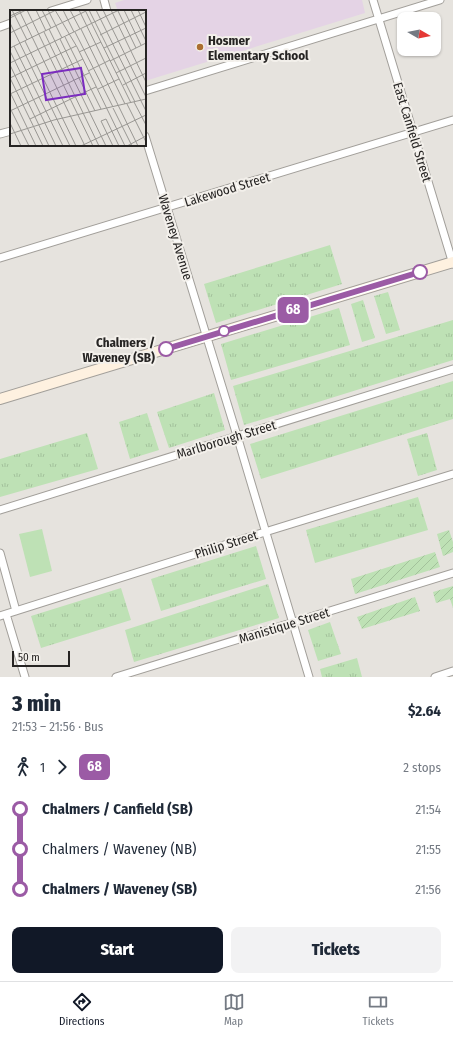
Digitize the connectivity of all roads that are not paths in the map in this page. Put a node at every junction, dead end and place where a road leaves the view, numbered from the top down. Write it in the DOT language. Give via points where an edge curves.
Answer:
graph roads {
  1 [pos="87,0"];
  2 [pos="104,0"];
  3 [pos="373,0"];
  4 [pos="440,0"];
  5 [pos="54,10"];
  6 [pos="107,10"];
  7 [pos="379,18"];
  8 [pos="10,23"];
  9 [pos="0,26"];
  10 [pos="146,91"];
  11 [pos="453,120"];
  12 [pos="10,131"];
  13 [pos="413,132"];
  14 [pos="0,134"];
  15 [pos="146,139"];
  16 [pos="167,208"];
  17 [pos="0,258"];
  18 [pos="453,263"];
  19 [pos="207,337"];
  20 [pos="453,369"];
  21 [pos="0,399"];
  22 [pos="237,435"];
  23 [pos="453,474"];
  24 [pos="0,510"];
  25 [pos="264,532"];
  26 [pos="0,553"];
  27 [pos="453,573"];
  28 [pos="16,611"];
  29 [pos="3,615"];
  30 [pos="292,622"];
  31 [pos="453,671"];
  32 [pos="26,677"];
  33 [pos="116,677"];
  34 [pos="309,677"];
  35 [pos="434,677"];
  1 -- 5 [label="street"];
  2 -- 6 [label="street"];
  3 -- 7 [label="street, East Canfield Street"];
  4 -- 7 [label="street"];
  7 -- 10 [label="street"];
  7 -- 13 [label="street, East Canfield Street"];
  8 -- 9 [label="street"];
  11 -- 13 [label="street, Lakewood Street"];
  12 -- 14 [label="street"];
  13 -- 16 [label="street, Lakewood Street"];
  13 -- 18 [label="street, East Canfield Street"];
  15 -- 16 [label="street, Waveney Avenue"];
  16 -- 17 [label="street, Lakewood Street"];
  16 -- 19 [label="street, Waveney Avenue"];
  18 -- 19 [label="street"];
  19 -- 21 [label="street"];
  19 -- 22 [label="street, Waveney Avenue"];
  20 -- 22 [label="street, Marlborough Street"];
  22 -- 24 [label="street, Marlborough Street"];
  22 -- 25 [label="street"];
  23 -- 25 [label="street, Philip Street"];
  25 -- 28 [label="street, Philip Street"];
  25 -- 30 [label="street"];
  26 -- 28 [label="street"];
  27 -- 30 [label="street, Manistique Street"];
  28 -- 29 [label="street, Philip Street"];
  29 -- 32 [label="street"];
  30 -- 33 [label="street, Manistique Street"];
  30 -- 34 [label="street"];
  31 -- 35 [label="street"];
}
